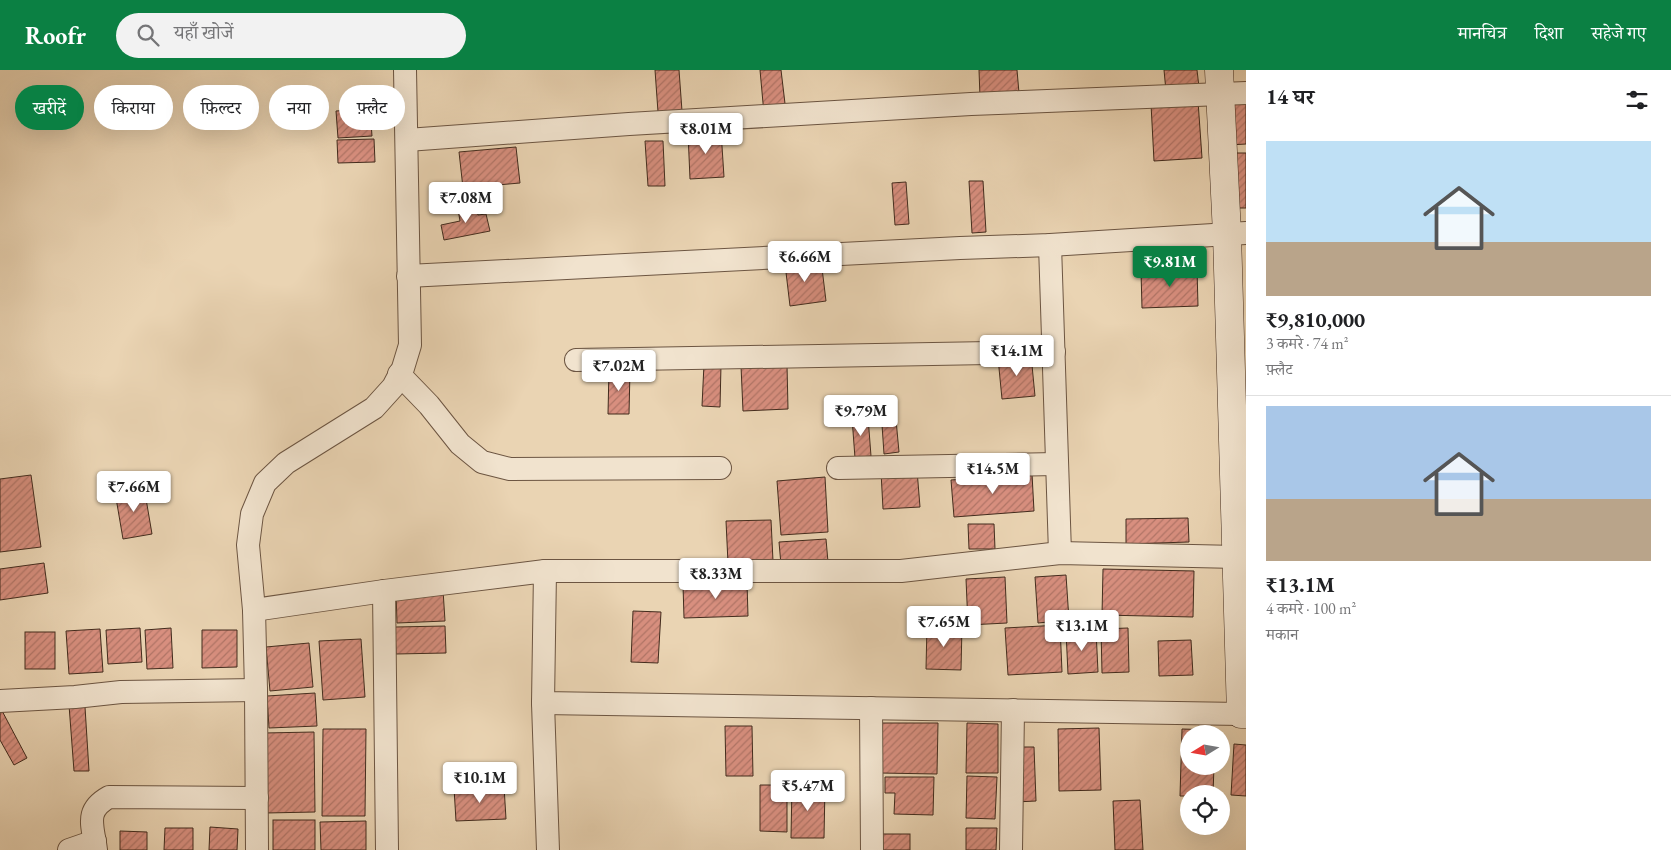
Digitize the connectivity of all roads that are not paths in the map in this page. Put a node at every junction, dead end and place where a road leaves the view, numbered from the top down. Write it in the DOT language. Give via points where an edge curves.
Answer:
graph roads {
  1 [pos="406,70"];
  2 [pos="1219,82"];
  3 [pos="1246,93"];
  4 [pos="407,140"];
  5 [pos="1237,233"];
  6 [pos="1050,245"];
  7 [pos="408,276"];
  8 [pos="1054,352"];
  9 [pos="576,360"];
  10 [pos="400,374"];
  11 [pos="1056,464"];
  12 [pos="720,468"];
  13 [pos="838,468"];
  14 [pos="1060,553"];
  15 [pos="1237,557"];
  16 [pos="546,572"];
  17 [pos="384,590"];
  18 [pos="254,610"];
  19 [pos="256,690"];
  20 [pos="0,701"];
  21 [pos="543,703"];
  22 [pos="871,708"];
  23 [pos="1013,710"];
  24 [pos="1244,714"];
  25 [pos="257,798"];
  26 [pos="95,846"];
  27 [pos="69,850"];
  28 [pos="257,850"];
  29 [pos="387,850"];
  30 [pos="548,850"];
  31 [pos="872,850"];
  32 [pos="1011,850"];
  1 -- 4 [label="street"];
  2 -- 3 [label="street"];
  2 -- 4 [label="street" via="971,104"];
  2 -- 5 [label="street"];
  4 -- 7 [label="street"];
  5 -- 6 [label="street"];
  5 -- 15 [label="street"];
  6 -- 7 [label="street"];
  6 -- 8 [label="street"];
  7 -- 10 [label="street" via="410,345"];
  8 -- 9 [label="street"];
  8 -- 11 [label="street"];
  10 -- 12 [label="street" via="460,444 482,462 510,469"];
  10 -- 18 [label="street" via="374,408 286,463 265,483 252,514 248,546"];
  11 -- 13 [label="street"];
  11 -- 14 [label="street"];
  14 -- 15 [label="street"];
  14 -- 16 [label="street" via="901,571"];
  15 -- 24 [label="street"];
  16 -- 17 [label="street"];
  16 -- 21 [label="street"];
  17 -- 18 [label="street"];
  17 -- 29 [label="street"];
  18 -- 19 [label="street"];
  19 -- 20 [label="street" via="122,692"];
  19 -- 25 [label="street"];
  21 -- 22 [label="street"];
  21 -- 30 [label="street"];
  22 -- 23 [label="street"];
  22 -- 31 [label="street"];
  23 -- 24 [label="street"];
  23 -- 32 [label="street"];
  25 -- 26 [label="street" via="109,797 96,804 92,812"];
  25 -- 28 [label="street"];
  26 -- 27 [label="street"];
}
